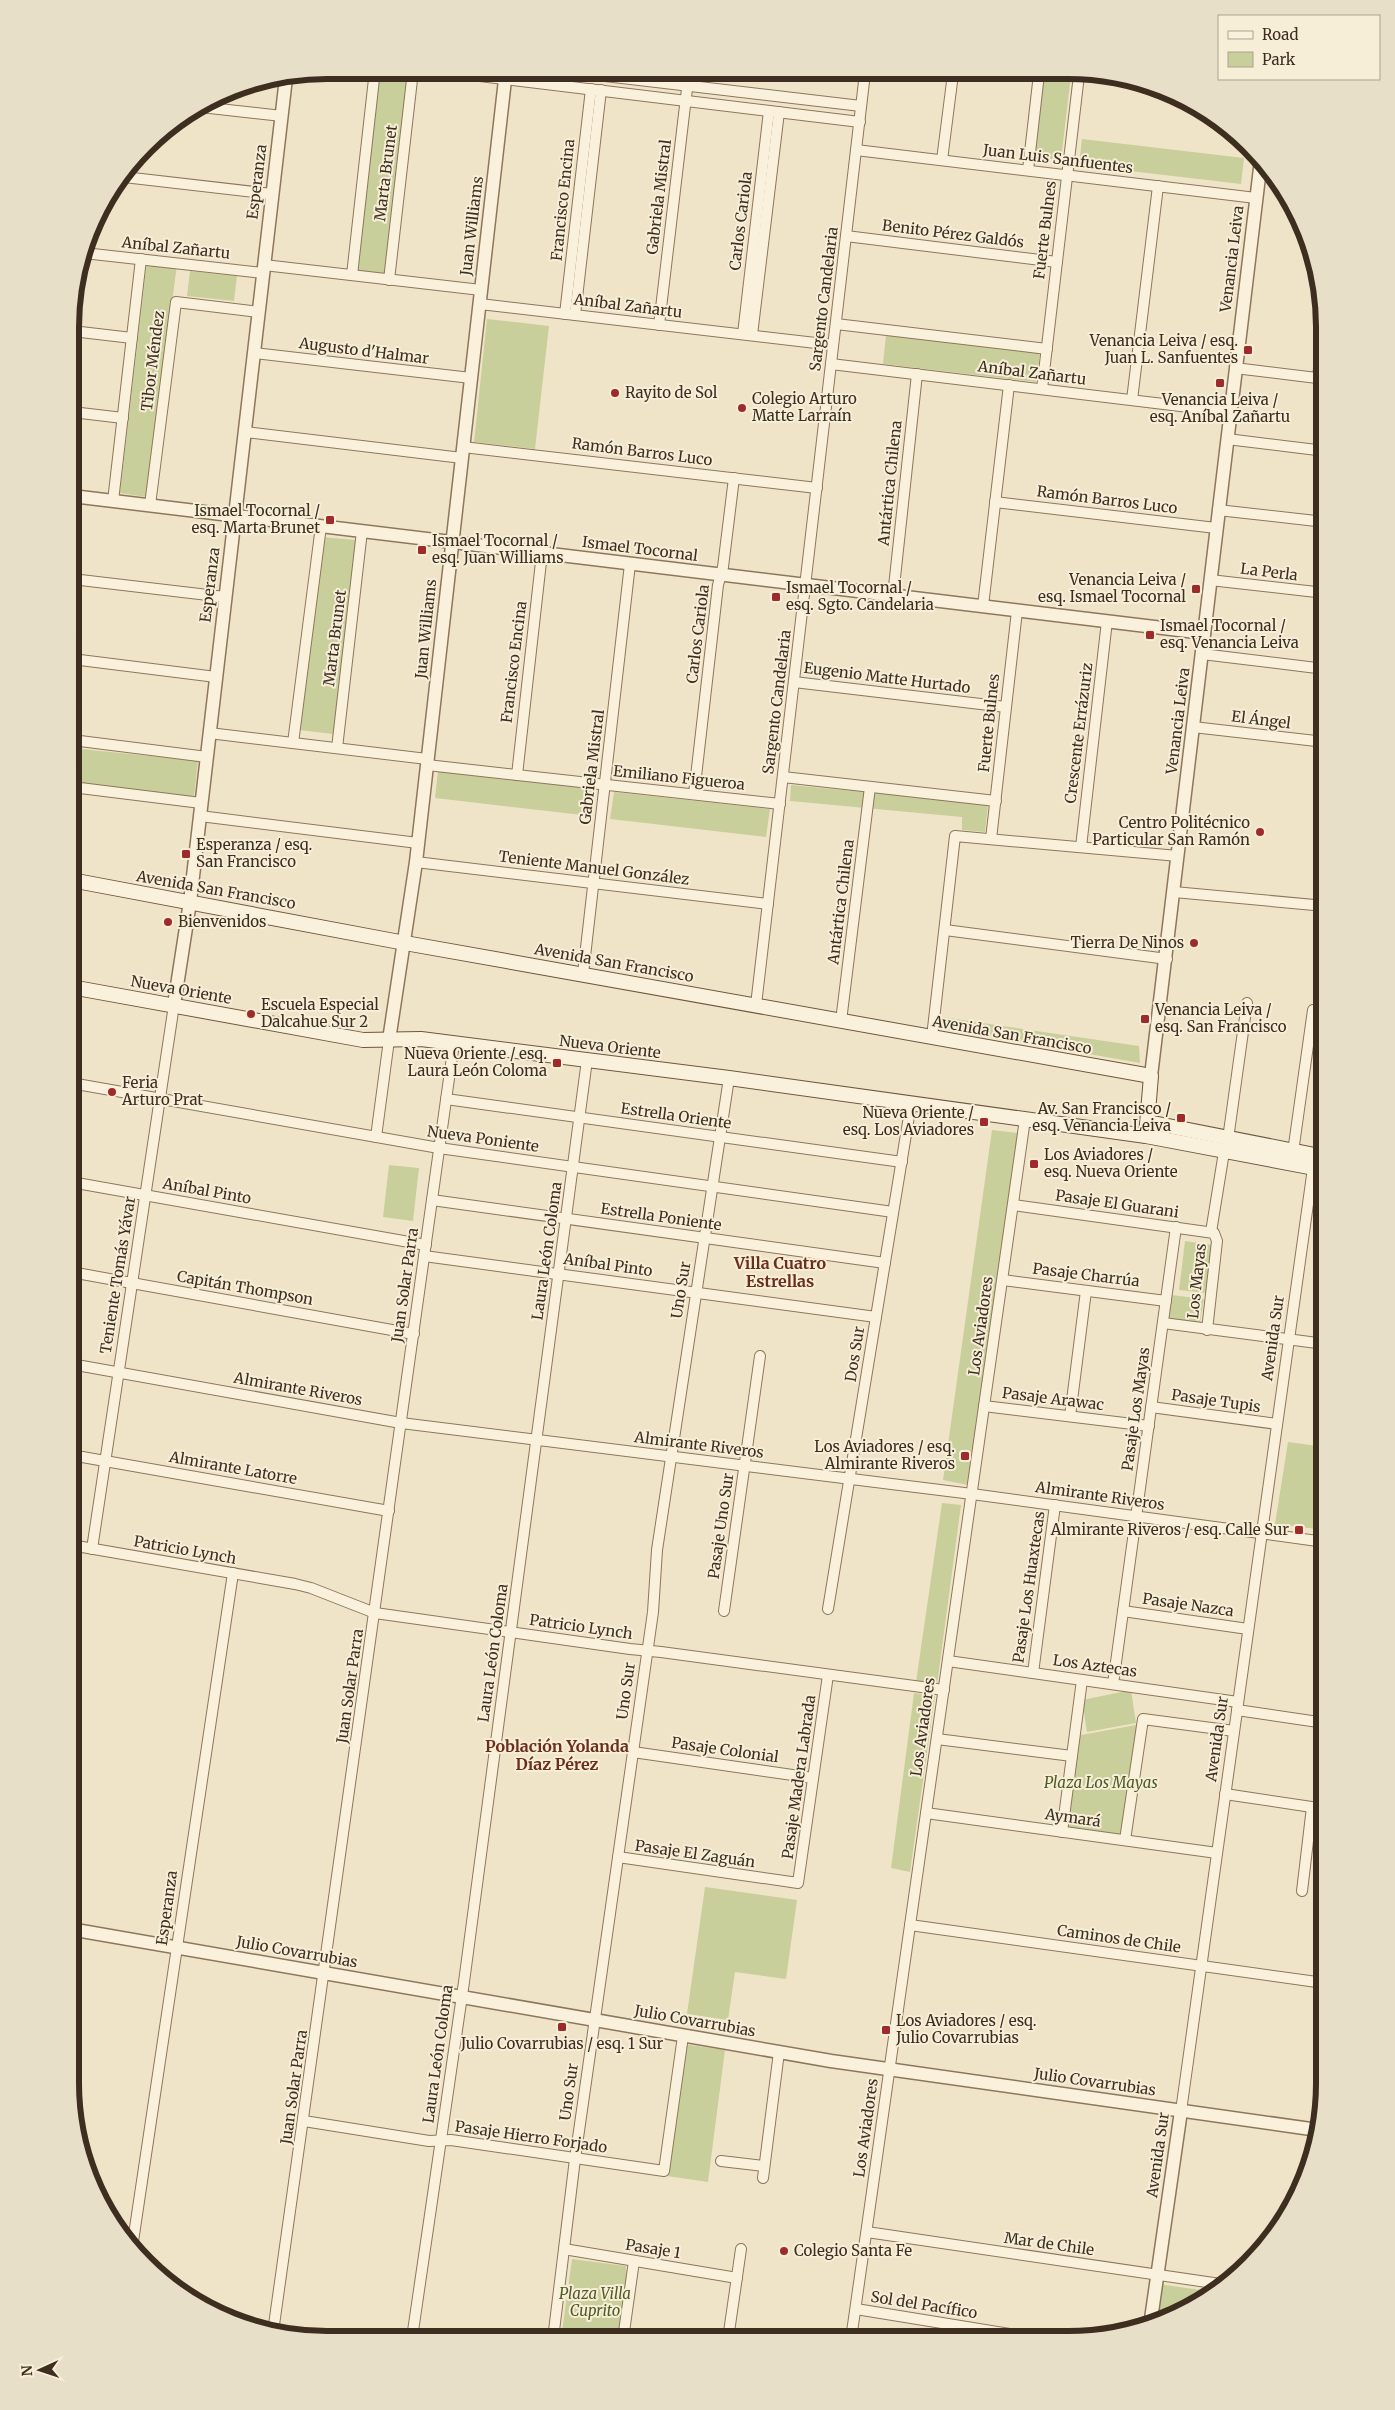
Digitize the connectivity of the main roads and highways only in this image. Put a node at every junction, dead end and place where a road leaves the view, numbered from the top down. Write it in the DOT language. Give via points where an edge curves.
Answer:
graph roads {
  1 [pos="79,881"];
  2 [pos="79,988"];
  3 [pos="1151,1076"];
  4 [pos="1147,1129"];
  5 [pos="1226,1146"];
  6 [pos="1316,1162"];
  7 [pos="1316,1162"];
  1 -- 3 [label="main road, Avenida San Francisco"];
  2 -- 4 [label="main road, Nueva Oriente" via="363,1040 454,1043 1025,1120"];
  3 -- 4 [label="main road, Venancia Leiva"];
  4 -- 5 [label="main road"];
  5 -- 6 [label="main road" via="1293,1152"];
  5 -- 7 [label="main road"];
}
